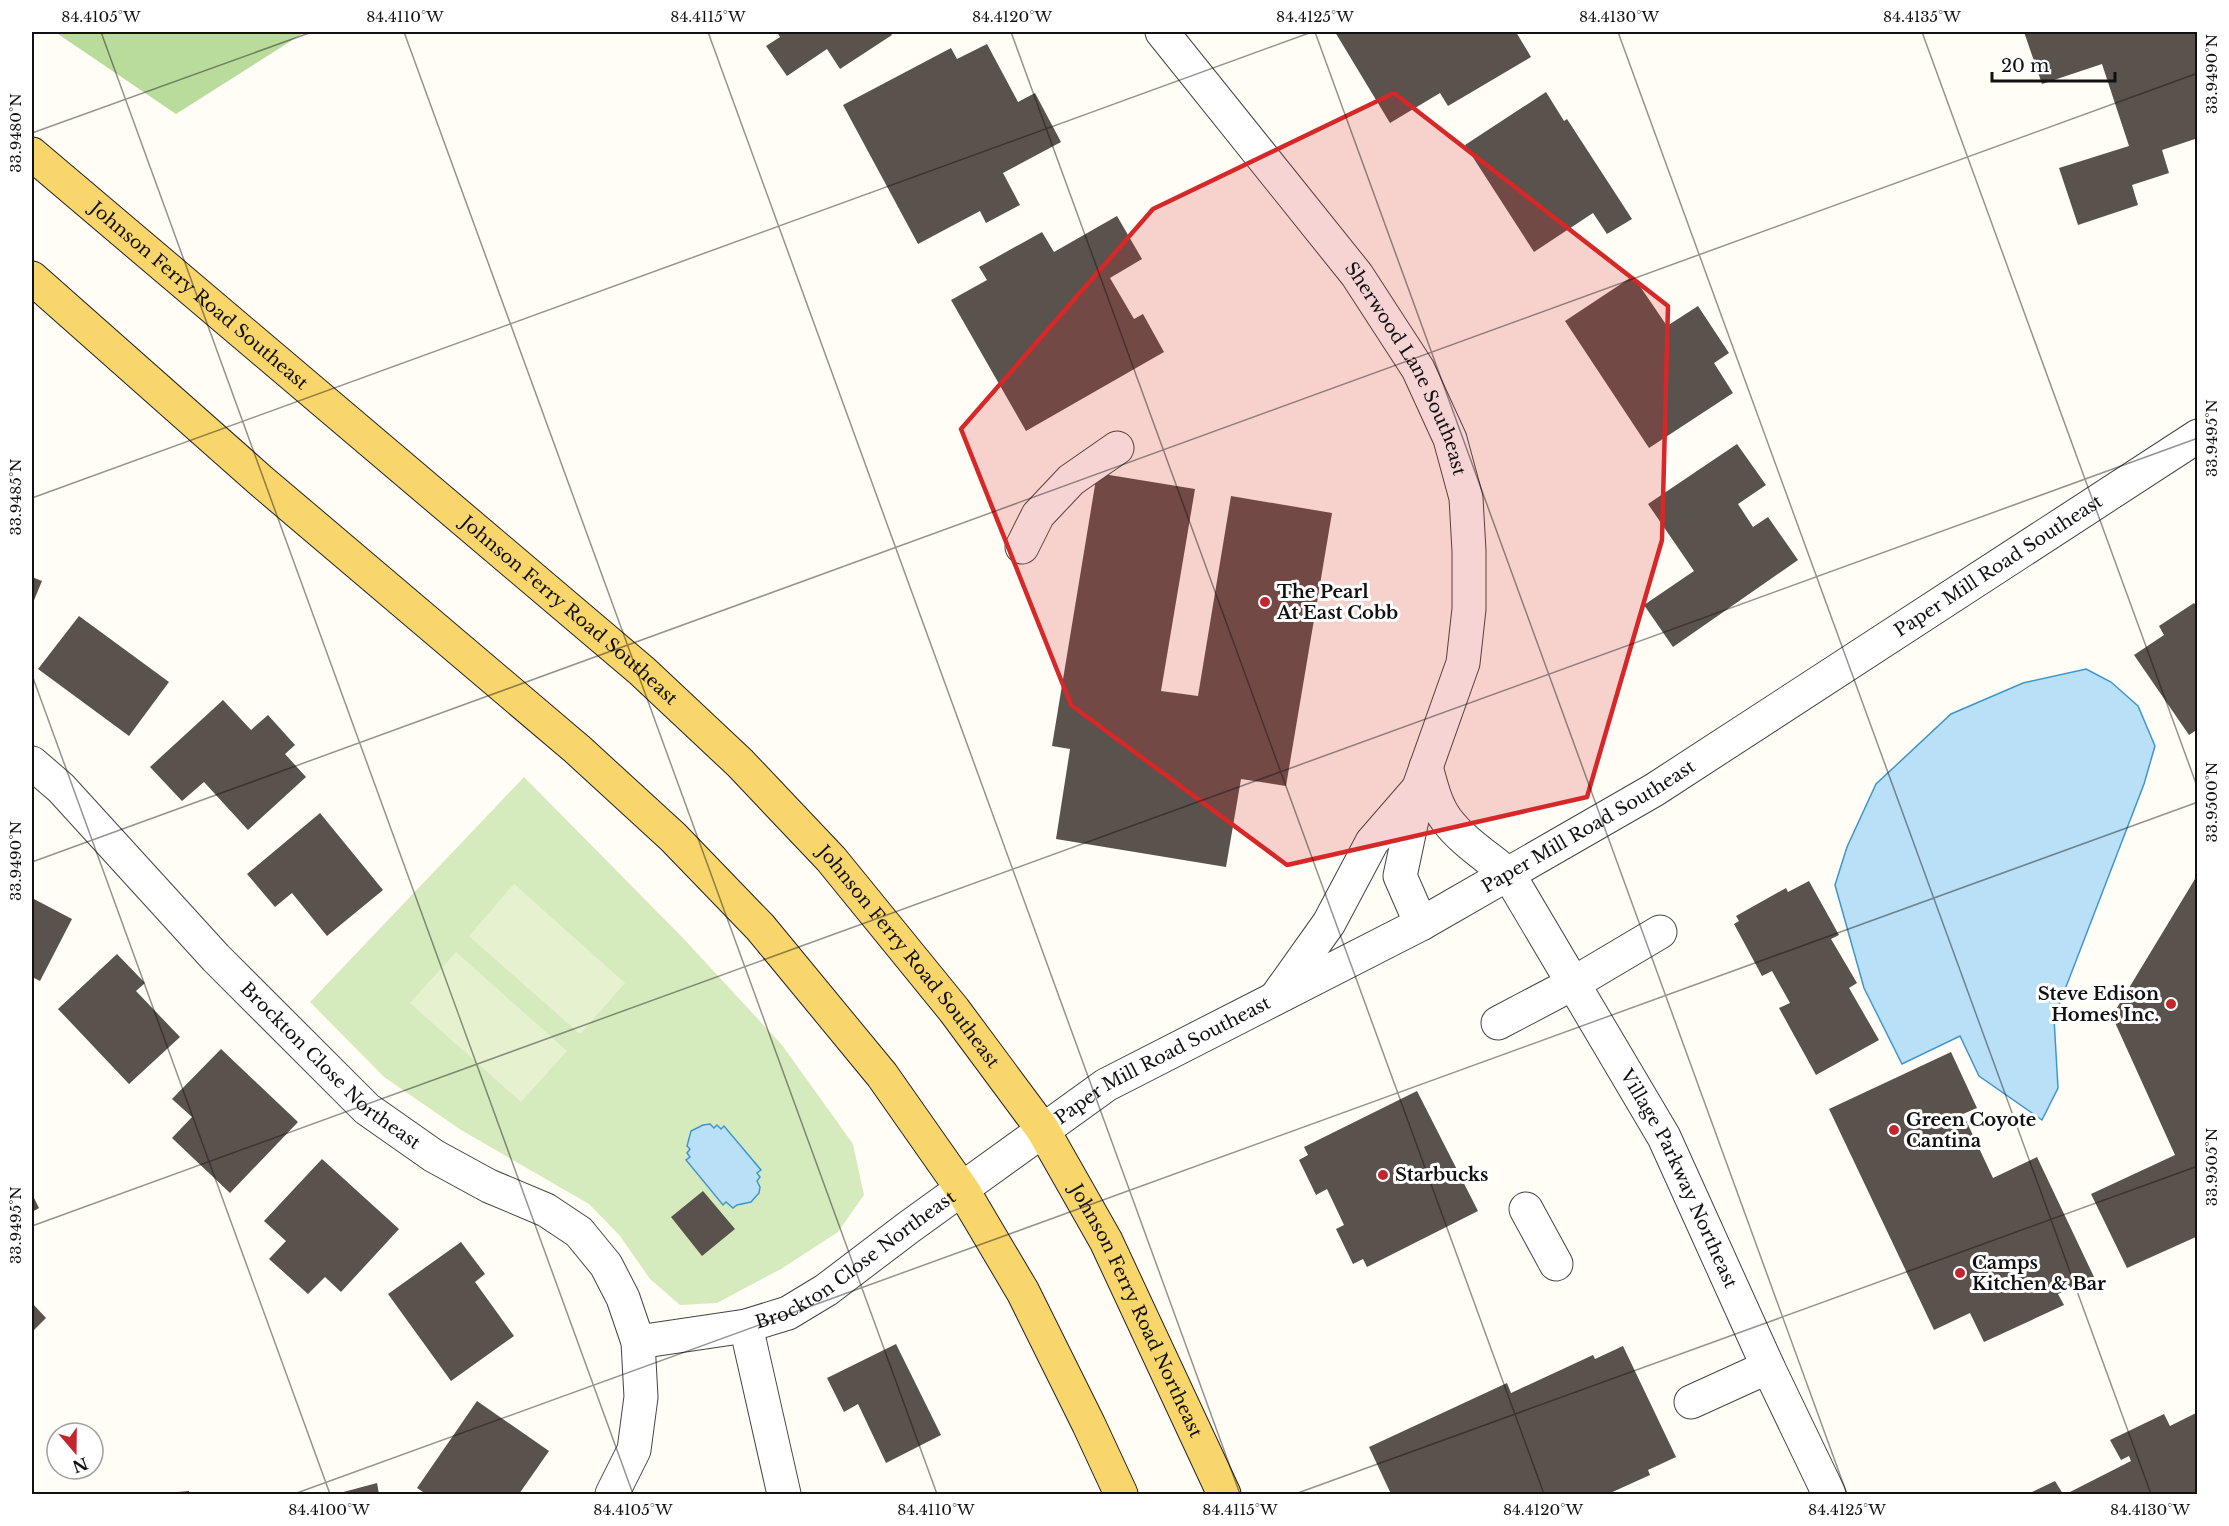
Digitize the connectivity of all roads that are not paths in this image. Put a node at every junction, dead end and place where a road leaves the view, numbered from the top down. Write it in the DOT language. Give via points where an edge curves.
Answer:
graph roads {
  1 [pos="1162,32"];
  2 [pos="32,154"];
  3 [pos="32,279"];
  4 [pos="2198,436"];
  5 [pos="1118,448"];
  6 [pos="1022,547"];
  7 [pos="32,763"];
  8 [pos="1422,777"];
  9 [pos="1509,874"];
  10 [pos="1421,924"];
  11 [pos="1660,933"];
  12 [pos="1574,983"];
  13 [pos="1274,1000"];
  14 [pos="1498,1023"];
  15 [pos="1043,1130"];
  16 [pos="962,1189"];
  17 [pos="1526,1209"];
  18 [pos="1556,1264"];
  19 [pos="746,1326"];
  20 [pos="638,1342"];
  21 [pos="1768,1367"];
  22 [pos="1691,1402"];
  23 [pos="612,1494"];
  24 [pos="784,1494"];
  25 [pos="1121,1494"];
  26 [pos="1224,1494"];
  27 [pos="1829,1494"];
  1 -- 8 [label="street, Sherwood Lane Southeast" via="1357,275 1418,369 1450,439 1466,498 1468,609 1463,663"];
  2 -- 15 [label="main road, Johnson Ferry Road Southeast" via="642,671 740,763 831,859 954,1010"];
  3 -- 16 [label="main road" via="269,488 577,749 673,837 760,927 882,1075"];
  4 -- 9 [label="street, Paper Mill Road Southeast" via="1654,790"];
  5 -- 6 [label="street" via="1071,480 1038,515"];
  7 -- 20 [label="street, Brockton Close Northeast" via="61,788 216,958 367,1109 434,1156 489,1186 546,1210 579,1232 606,1265 623,1298"];
  8 -- 9 [label="street" via="1446,819"];
  8 -- 10 [label="street, Sherwood Lane Southeast" via="1400,876"];
  8 -- 13 [label="street, Sherwood Lane Southeast" via="1372,842 1329,923"];
  9 -- 10 [label="street, Paper Mill Road Southeast"];
  9 -- 12 [label="street, Village Parkway Northeast"];
  10 -- 13 [label="street, Paper Mill Road Southeast"];
  11 -- 12 [label="street"];
  12 -- 14 [label="street"];
  12 -- 21 [label="street, Village Parkway Northeast" via="1664,1137"];
  13 -- 15 [label="street, Paper Mill Road Southeast" via="1106,1085"];
  15 -- 16 [label="street, Paper Mill Road Southeast"];
  15 -- 26 [label="main road, Johnson Ferry Road Northeast" via="1106,1241"];
  16 -- 19 [label="street, Brockton Close Northeast" via="826,1290 788,1313"];
  16 -- 25 [label="main road" via="1023,1293"];
  17 -- 18 [label="street"];
  19 -- 20 [label="street, Brockton Close Northeast"];
  19 -- 24 [label="street, Brockton Close Northeast"];
  20 -- 23 [label="street, Brockton Close Northeast" via="641,1397 634,1450"];
  21 -- 22 [label="street"];
  21 -- 27 [label="street, Village Parkway Northeast"];
}
